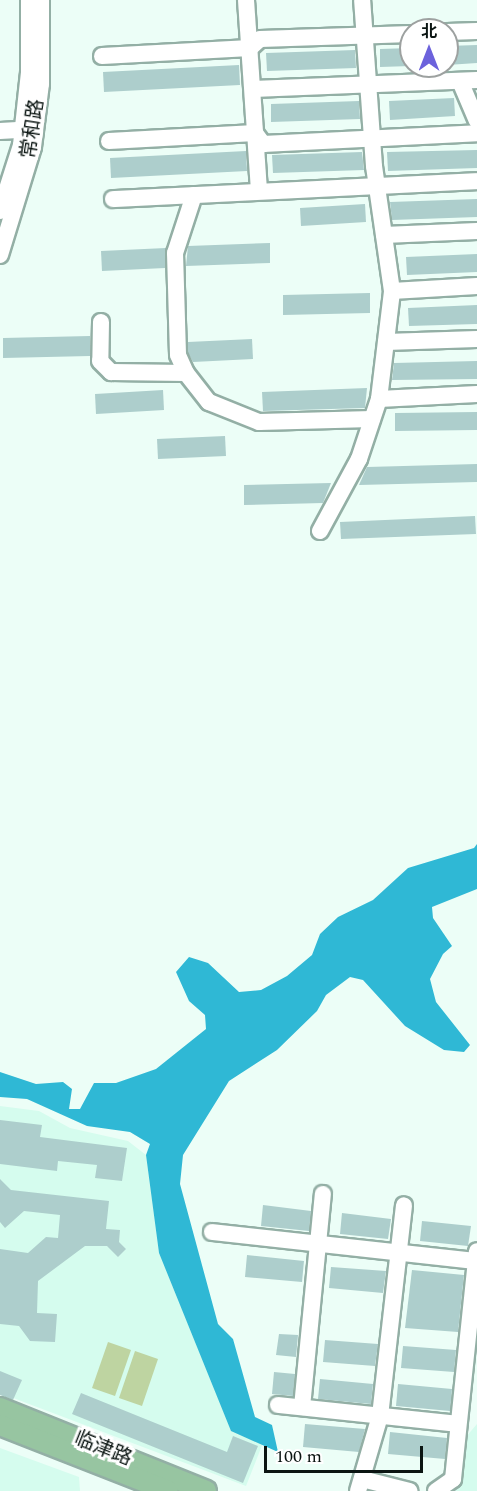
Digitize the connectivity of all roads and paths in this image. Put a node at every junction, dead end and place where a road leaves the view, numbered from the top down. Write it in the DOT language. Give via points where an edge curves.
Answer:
graph roads {
  1 [pos="29,0"];
  2 [pos="42,0"];
  3 [pos="246,0"];
  4 [pos="362,0"];
  5 [pos="477,31"];
  6 [pos="459,32"];
  7 [pos="399,34"];
  8 [pos="365,35"];
  9 [pos="250,48"];
  10 [pos="102,57"];
  11 [pos="469,80"];
  12 [pos="368,85"];
  13 [pos="252,89"];
  14 [pos="477,121"];
  15 [pos="22,130"];
  16 [pos="0,131"];
  17 [pos="255,133"];
  18 [pos="477,133"];
  19 [pos="372,138"];
  20 [pos="109,141"];
  21 [pos="477,181"];
  22 [pos="376,185"];
  23 [pos="259,191"];
  24 [pos="194,195"];
  25 [pos="113,199"];
  26 [pos="0,211"];
  27 [pos="477,231"];
  28 [pos="384,235"];
  29 [pos="0,255"];
  30 [pos="477,286"];
  31 [pos="392,291"];
  32 [pos="101,322"];
  33 [pos="477,339"];
  34 [pos="386,342"];
  35 [pos="186,373"];
  36 [pos="477,394"];
  37 [pos="379,399"];
  38 [pos="372,419"];
  39 [pos="320,531"];
  40 [pos="323,1194"];
  41 [pos="404,1205"];
  42 [pos="212,1232"];
  43 [pos="318,1243"];
  44 [pos="399,1253"];
  45 [pos="476,1256"];
  46 [pos="278,1405"];
  47 [pos="302,1407"];
  48 [pos="0,1408"];
  49 [pos="380,1416"];
  50 [pos="458,1424"];
  51 [pos="0,1425"];
  52 [pos="360,1485"];
  53 [pos="168,1491"];
  54 [pos="206,1491"];
  55 [pos="409,1491"];
  56 [pos="436,1491"];
  1 -- 15 [label="street, 常和路" via="29,72"];
  2 -- 29 [label="street, 常和路" via="40,84 33,147"];
  3 -- 9 [label="street"];
  4 -- 8 [label="street"];
  5 -- 6 [label="street"];
  7 -- 8 [label="street"];
  8 -- 9 [label="street" via="260,39"];
  8 -- 12 [label="street"];
  9 -- 10 [label="street"];
  9 -- 13 [label="street"];
  11 -- 12 [label="street"];
  11 -- 14 [label="street"];
  12 -- 13 [label="street"];
  12 -- 19 [label="street"];
  13 -- 17 [label="street"];
  15 -- 16 [label="street"];
  15 -- 26 [label="street, 常和路"];
  17 -- 19 [label="street" via="263,144"];
  17 -- 20 [label="street"];
  17 -- 23 [label="street"];
  18 -- 19 [label="street"];
  19 -- 22 [label="street"];
  21 -- 22 [label="street"];
  22 -- 23 [label="street"];
  22 -- 28 [label="street"];
  23 -- 24 [label="street"];
  24 -- 25 [label="street"];
  24 -- 35 [label="street" via="176,253 178,355"];
  27 -- 28 [label="street"];
  28 -- 31 [label="street"];
  30 -- 31 [label="street"];
  31 -- 34 [label="street"];
  32 -- 35 [label="street" via="100,361 111,372"];
  33 -- 34 [label="street"];
  34 -- 37 [label="street"];
  35 -- 38 [label="street" via="209,402 259,422"];
  36 -- 37 [label="street"];
  37 -- 38 [label="street"];
  38 -- 39 [label="street" via="359,459"];
  40 -- 43 [label="street"];
  41 -- 44 [label="street"];
  42 -- 43 [label="street"];
  43 -- 44 [label="street"];
  43 -- 47 [label="street"];
  44 -- 45 [label="street"];
  44 -- 49 [label="street"];
  45 -- 50 [label="street"];
  46 -- 47 [label="street"];
  47 -- 49 [label="street"];
  48 -- 54 [label="main road, 临津路"];
  49 -- 50 [label="street"];
  49 -- 52 [label="street"];
  50 -- 56 [label="street" via="453,1479"];
  51 -- 53 [label="main road, 临津路"];
  52 -- 55 [label="street"];
}
